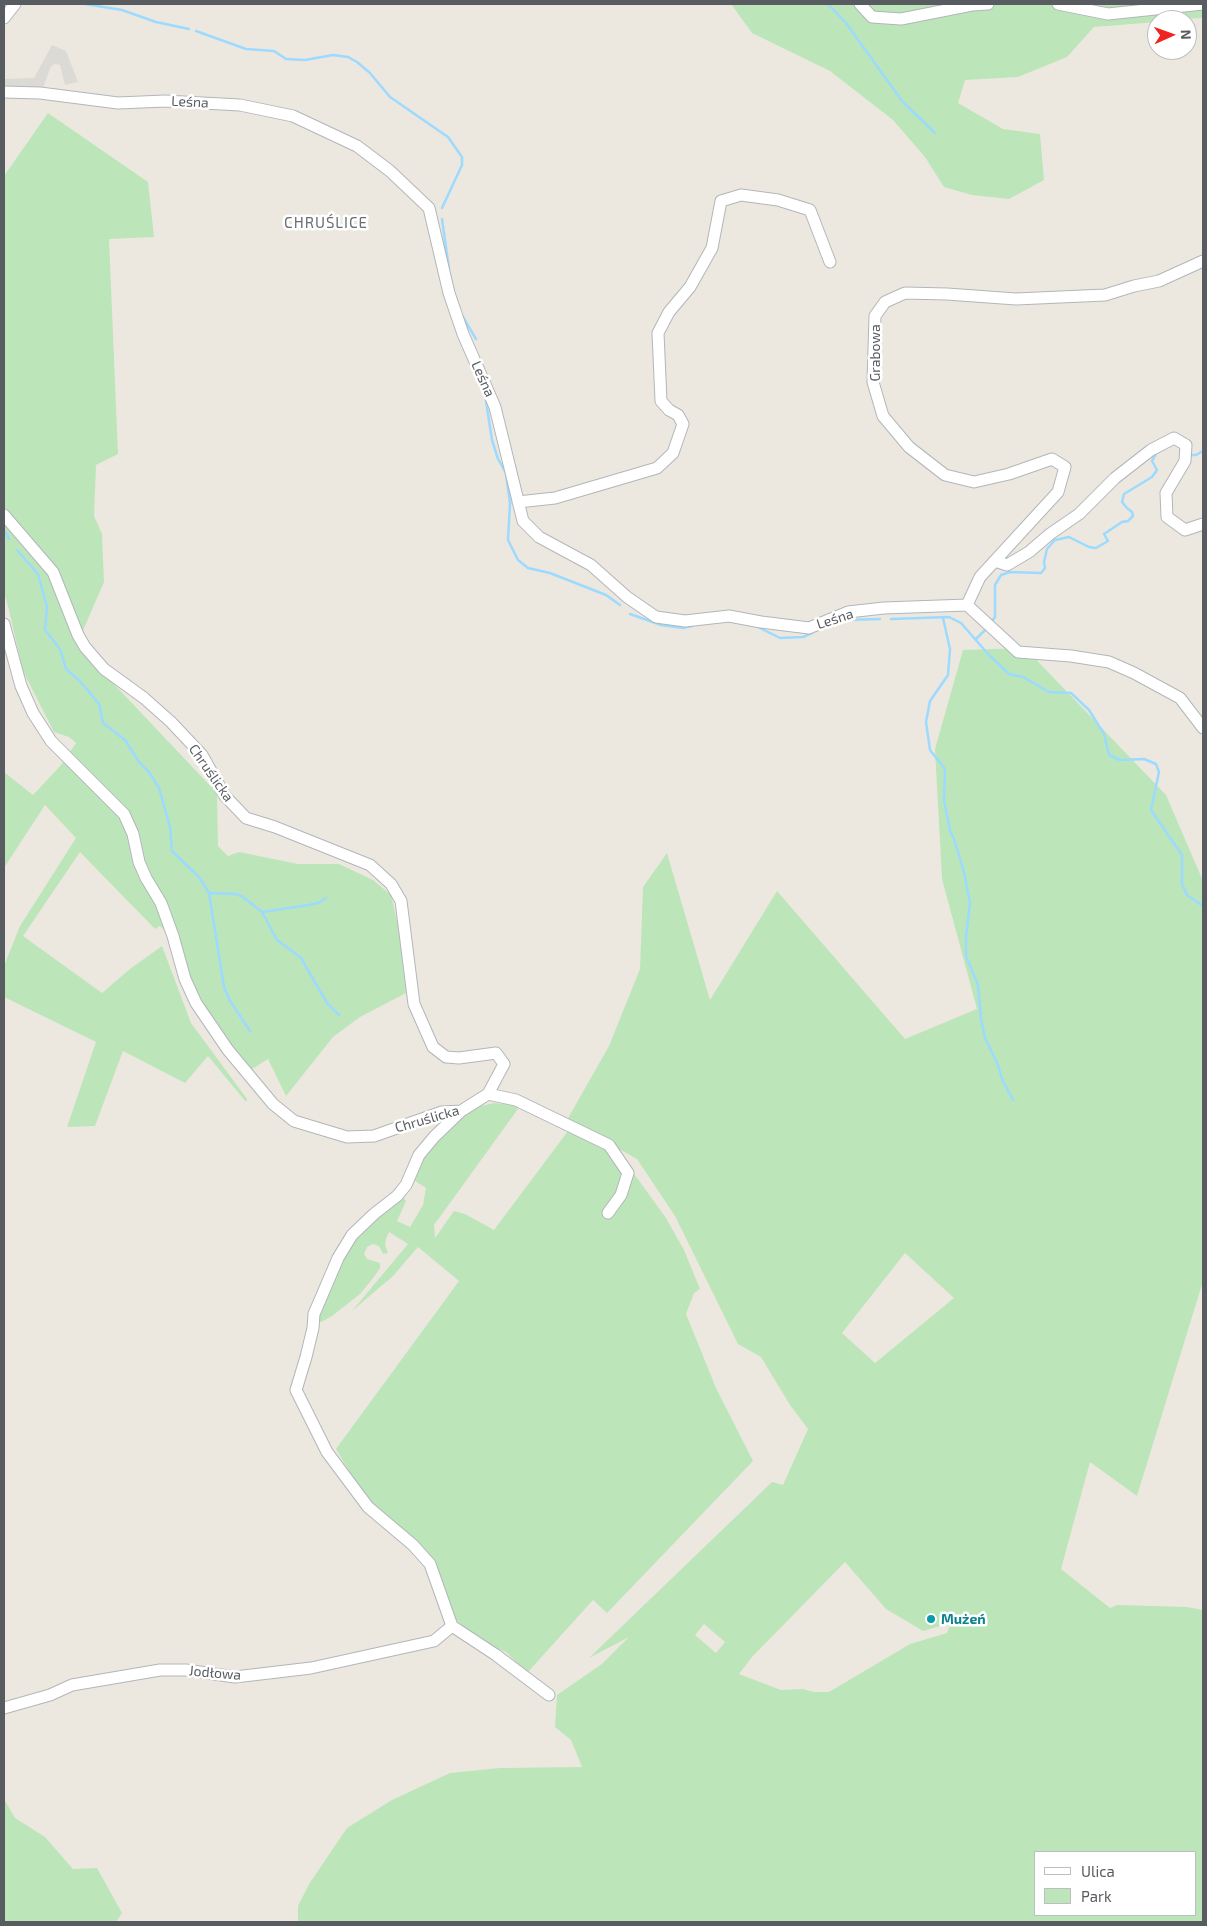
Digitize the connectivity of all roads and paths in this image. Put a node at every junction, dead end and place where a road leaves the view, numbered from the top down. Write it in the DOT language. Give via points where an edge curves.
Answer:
graph roads {
  1 [pos="15,4"];
  2 [pos="860,4"];
  3 [pos="988,4"];
  4 [pos="1058,4"];
  5 [pos="1203,4"];
  6 [pos="4,18"];
  7 [pos="4,92"];
  8 [pos="1203,261"];
  9 [pos="830,262"];
  10 [pos="518,502"];
  11 [pos="4,514"];
  12 [pos="1203,524"];
  13 [pos="995,561"];
  14 [pos="970,601"];
  15 [pos="4,624"];
  16 [pos="1203,728"];
  17 [pos="488,1094"];
  18 [pos="461,1111"];
  19 [pos="608,1213"];
  20 [pos="452,1626"];
  21 [pos="548,1695"];
  22 [pos="4,1708"];
  1 -- 6 [label="street"];
  2 -- 3 [label="street" via="872,18 901,19"];
  4 -- 5 [label="street" via="1108,14"];
  7 -- 10 [label="street, Leśna" via="118,102 240,104 293,116 357,146 390,171 429,208 448,293 495,407"];
  8 -- 13 [label="street, Grabowa" via="1159,281 1105,296 1016,299 905,293 885,302 875,316 873,382 883,416 908,447 945,475 974,482 1052,459 1065,467 1058,492"];
  9 -- 10 [label="street" via="810,210 778,200 741,195 721,200 712,248 658,333 660,401 678,415 683,424 673,453 656,468 555,498"];
  10 -- 14 [label="street, Leśna" via="523,521 539,538 591,565 656,617 685,621 730,616 809,628 848,612"];
  11 -- 17 [label="street, Chruślicka" via="53,572 85,647 104,670 171,722 202,755 225,796 246,818 370,865 391,884 401,901 414,1004 432,1047 446,1057 496,1053 504,1064"];
  12 -- 13 [label="street" via="1185,530 1167,517 1166,494 1186,461 1186,445 1174,438 1151,450 1115,478 1079,514 1029,552 1007,565"];
  13 -- 14 [label="street, Grabowa" via="980,577"];
  14 -- 16 [label="street" via="1018,652 1109,662 1180,698"];
  15 -- 18 [label="street, Chruślicka" via="21,686 33,713 51,741 124,814 133,834 139,862 161,903 196,1003 228,1050 273,1104 294,1121 347,1137 374,1136 442,1112"];
  17 -- 18 [label="street, Chruślicka"];
  17 -- 19 [label="street" via="516,1100 609,1145 628,1173 621,1195"];
  18 -- 20 [label="street" via="419,1154 402,1190 352,1235 338,1258 314,1314 296,1390 327,1452 368,1507 430,1564"];
  20 -- 21 [label="street"];
  20 -- 22 [label="street, Jodłowa" via="434,1642 311,1668 235,1677 160,1670 72,1684 50,1695"];
}
